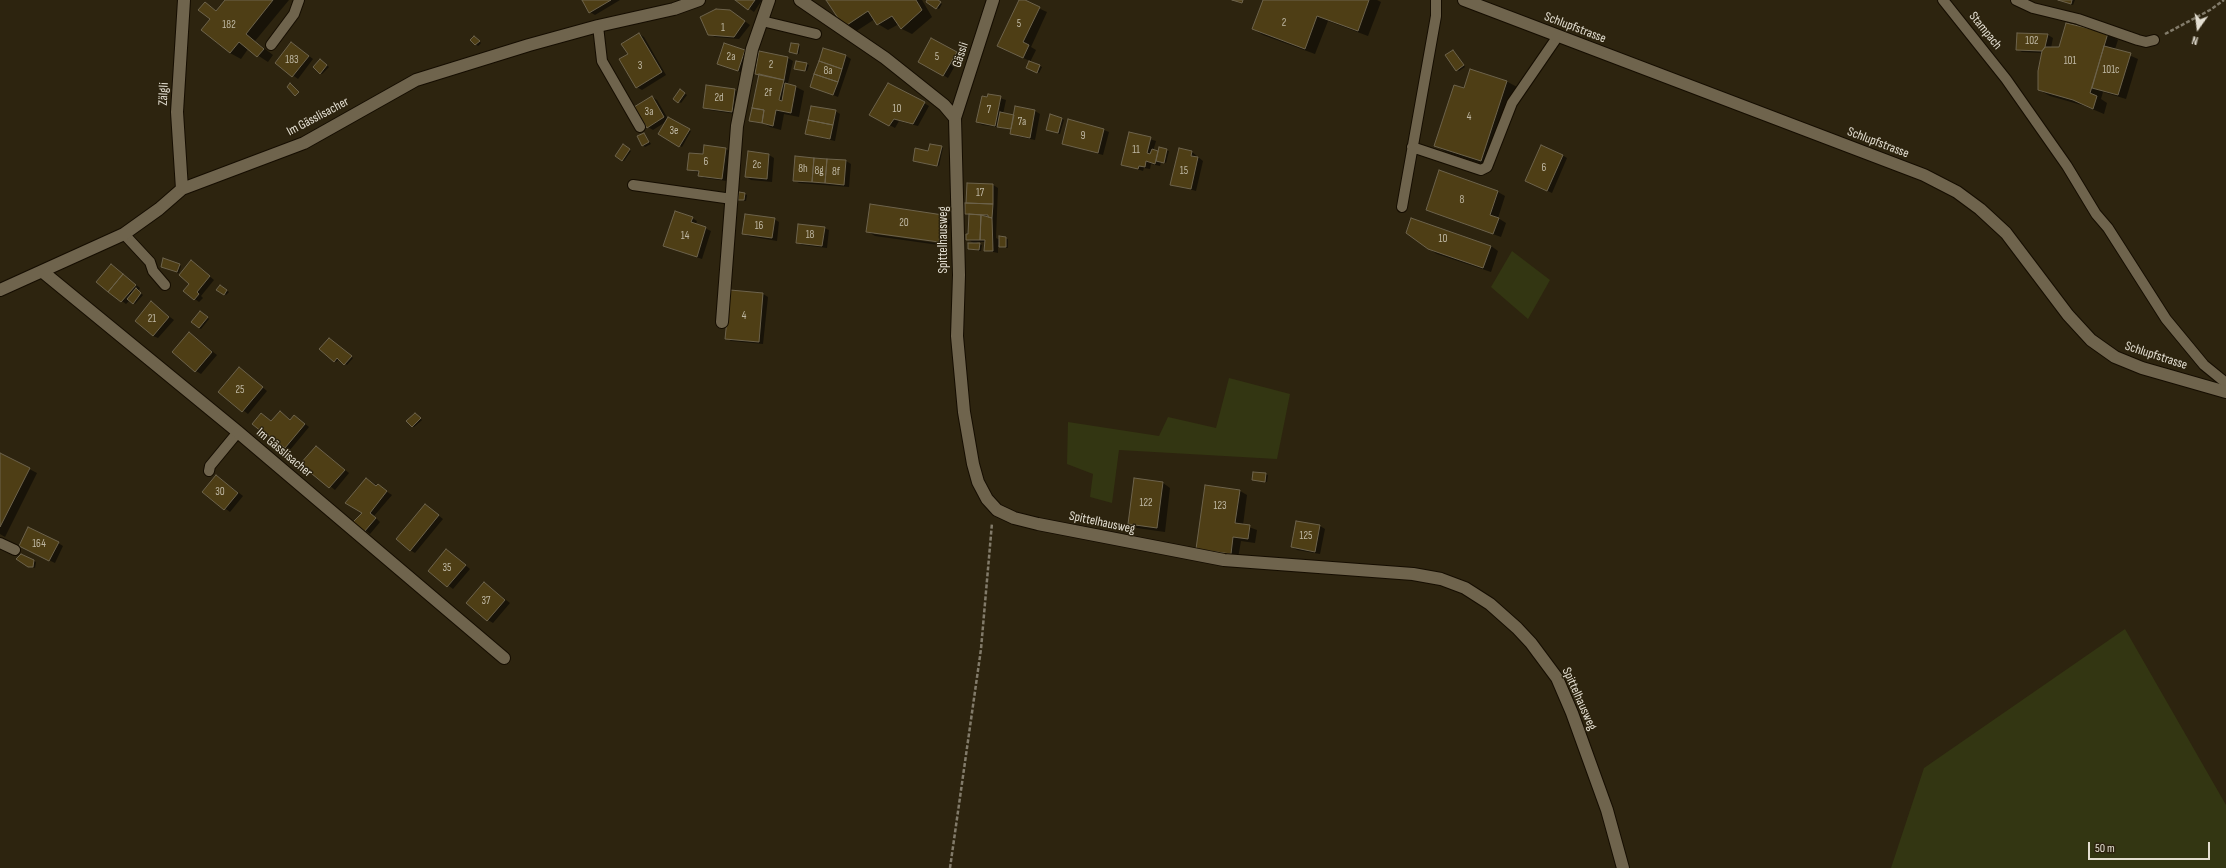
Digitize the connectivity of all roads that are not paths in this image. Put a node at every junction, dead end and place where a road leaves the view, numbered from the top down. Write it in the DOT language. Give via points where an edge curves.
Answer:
graph roads {
  1 [pos="184,0"];
  2 [pos="299,0"];
  3 [pos="699,0"];
  4 [pos="769,0"];
  5 [pos="800,0"];
  6 [pos="993,0"];
  7 [pos="1436,0"];
  8 [pos="1464,0"];
  9 [pos="1943,0"];
  10 [pos="2016,0"];
  11 [pos="762,21"];
  12 [pos="598,26"];
  13 [pos="816,34"];
  14 [pos="1558,36"];
  15 [pos="2154,40"];
  16 [pos="271,45"];
  17 [pos="955,118"];
  18 [pos="640,127"];
  19 [pos="1412,147"];
  20 [pos="633,185"];
  21 [pos="182,188"];
  22 [pos="732,199"];
  23 [pos="1402,207"];
  24 [pos="124,234"];
  25 [pos="43,272"];
  26 [pos="165,285"];
  27 [pos="0,290"];
  28 [pos="722,322"];
  29 [pos="2226,383"];
  30 [pos="2226,392"];
  31 [pos="238,432"];
  32 [pos="209,471"];
  33 [pos="0,543"];
  34 [pos="15,550"];
  35 [pos="504,658"];
  36 [pos="1623,868"];
  1 -- 21 [label="street, Zälgli" via="177,112"];
  2 -- 16 [label="lane" via="294,14"];
  3 -- 12 [label="street, Im Gässlisacher" via="661,12"];
  4 -- 11 [label="street"];
  5 -- 17 [label="street" via="885,58 944,105"];
  6 -- 17 [label="street, Gässli"];
  7 -- 19 [label="lane" via="1436,16"];
  8 -- 14 [label="street, Schlupfstrasse"];
  9 -- 29 [label="lane, Stampach" via="2006,79 2067,166 2166,319 2204,365"];
  10 -- 15 [label="lane" via="2138,40"];
  11 -- 13 [label="lane"];
  11 -- 22 [label="street" via="752,49 737,126"];
  12 -- 18 [label="lane" via="602,61"];
  12 -- 21 [label="street, Im Gässlisacher" via="482,58 416,80 304,143"];
  14 -- 19 [label="lane" via="1512,103 1487,167 1481,170"];
  14 -- 30 [label="street, Schlupfstrasse" via="1924,175 1957,192 2006,233 2068,315 2091,340 2115,358"];
  17 -- 36 [label="street, Spittelhausweg" via="957,336 964,412 973,464 978,482 987,499 997,510 1014,518 1224,560 1413,574 1440,579 1465,588 1490,604 1517,628 1532,643 1556,678 1572,713 1607,810"];
  19 -- 23 [label="lane"];
  20 -- 22 [label="lane"];
  21 -- 24 [label="street, Im Gässlisacher" via="159,209"];
  22 -- 28 [label="street"];
  24 -- 25 [label="street, Im Gässlisacher"];
  24 -- 26 [label="lane" via="150,262 153,271"];
  25 -- 27 [label="street, Im Gässlisacher"];
  25 -- 31 [label="street, Im Gässlisacher"];
  31 -- 32 [label="lane" via="210,466"];
  31 -- 35 [label="street, Im Gässlisacher"];
  33 -- 34 [label="lane"];
}
